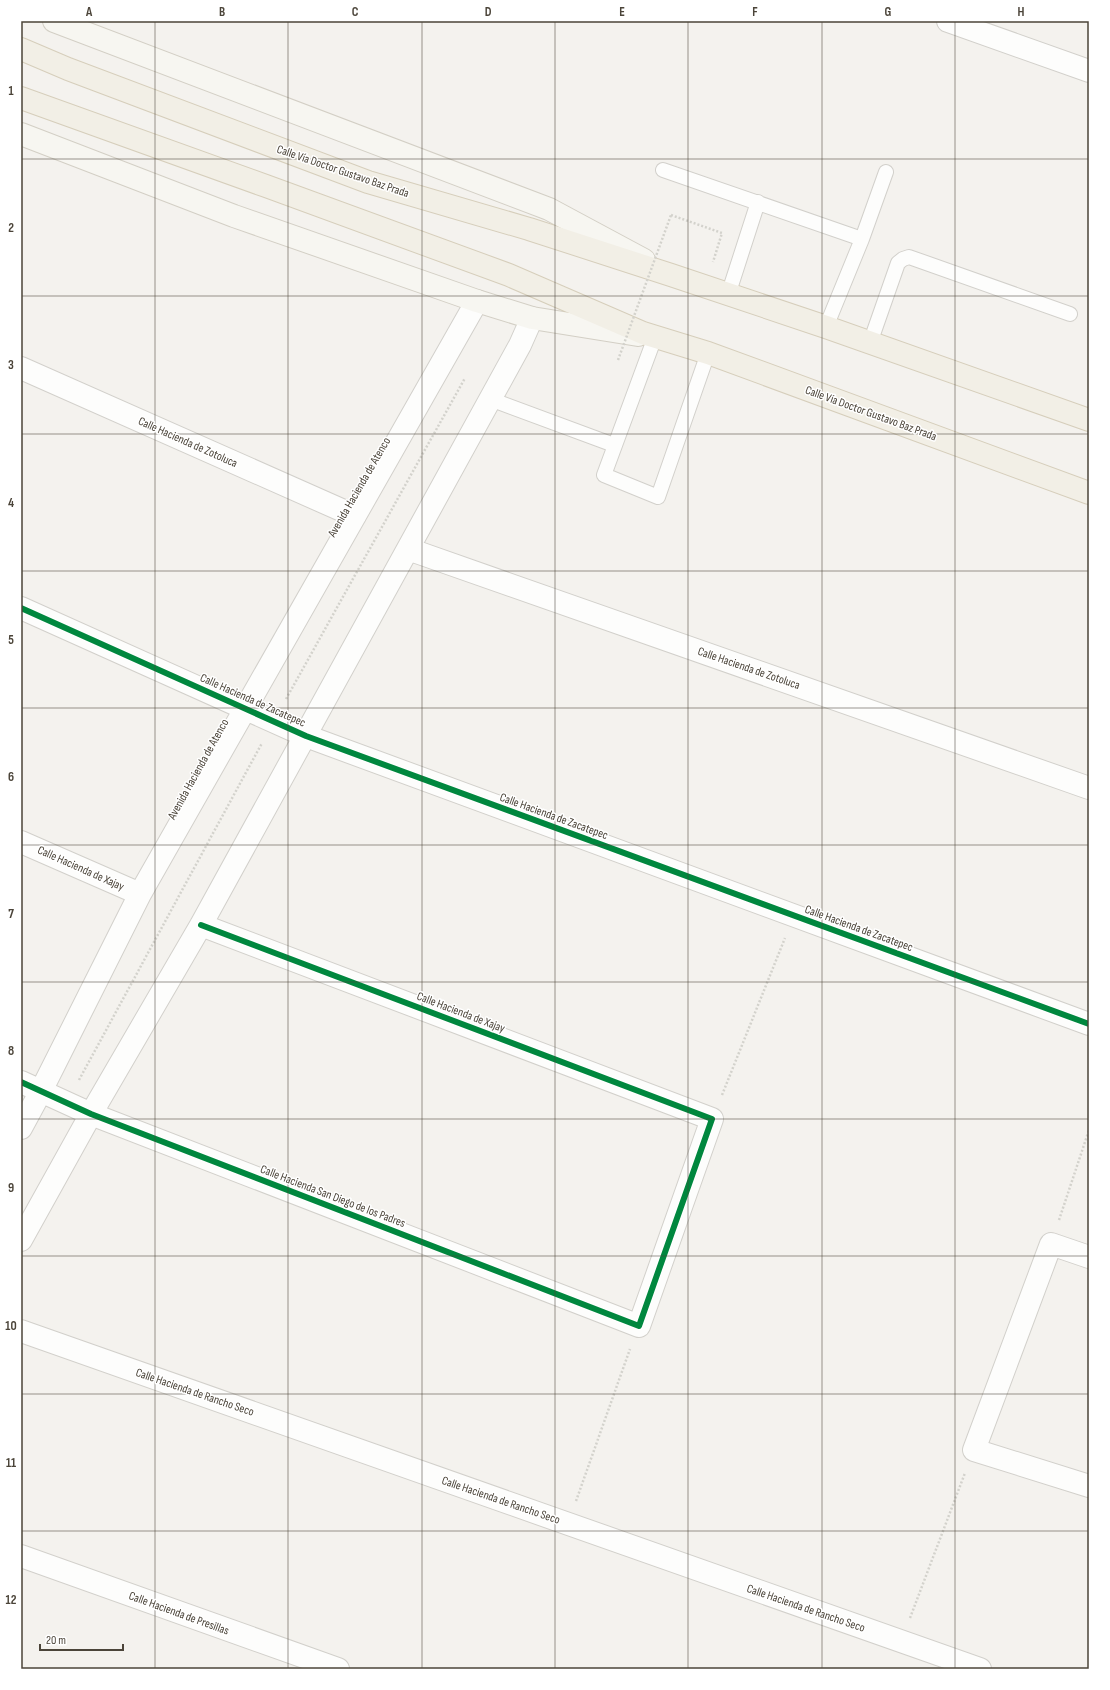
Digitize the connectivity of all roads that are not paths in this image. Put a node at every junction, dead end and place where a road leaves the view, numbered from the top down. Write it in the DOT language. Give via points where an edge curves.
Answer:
graph roads {
  1 [pos="54,21"];
  2 [pos="948,21"];
  3 [pos="21,49"];
  4 [pos="1089,71"];
  5 [pos="21,98"];
  6 [pos="21,134"];
  7 [pos="663,170"];
  8 [pos="886,172"];
  9 [pos="758,202"];
  10 [pos="862,239"];
  11 [pos="671,275"];
  12 [pos="728,295"];
  13 [pos="477,301"];
  14 [pos="1070,314"];
  15 [pos="532,318"];
  16 [pos="826,327"];
  17 [pos="653,336"];
  18 [pos="870,343"];
  19 [pos="708,353"];
  20 [pos="21,368"];
  21 [pos="490,399"];
  22 [pos="1089,420"];
  23 [pos="614,445"];
  24 [pos="1089,493"];
  25 [pos="355,516"];
  26 [pos="408,549"];
  27 [pos="21,608"];
  28 [pos="245,709"];
  29 [pos="306,736"];
  30 [pos="1089,788"];
  31 [pos="21,842"];
  32 [pos="140,894"];
  33 [pos="201,925"];
  34 [pos="1089,1024"];
  35 [pos="21,1082"];
  36 [pos="41,1091"];
  37 [pos="91,1114"];
  38 [pos="21,1128"];
  39 [pos="21,1240"];
  40 [pos="1089,1257"];
  41 [pos="638,1326"];
  42 [pos="21,1331"];
  43 [pos="1089,1486"];
  44 [pos="21,1556"];
  45 [pos="338,1669"];
  46 [pos="980,1669"];
  1 -- 11 [label="main road, Calle Vía Doctor Gustavo Baz Prada" via="550,209"];
  2 -- 4 [label="street"];
  3 -- 11 [label="main road, Calle Vía Doctor Gustavo Baz Prada" via="368,182 529,229"];
  5 -- 17 [label="main road, Calle Vía Doctor Gustavo Baz Prada" via="508,275"];
  6 -- 13 [label="main road, Calle Vía Doctor Gustavo Baz Prada" via="234,216"];
  7 -- 9 [label="lane"];
  8 -- 10 [label="lane"];
  9 -- 10 [label="lane"];
  9 -- 12 [label="lane"];
  10 -- 16 [label="lane"];
  11 -- 12 [label="main road, Calle Vía Doctor Gustavo Baz Prada"];
  12 -- 16 [label="main road, Calle Vía Doctor Gustavo Baz Prada"];
  13 -- 15 [label="main road, Calle Vía Doctor Gustavo Baz Prada"];
  13 -- 25 [label="street, Avenida Hacienda de Atenco"];
  14 -- 18 [label="lane" via="909,257 898,263"];
  15 -- 17 [label="main road, Calle Vía Doctor Gustavo Baz Prada"];
  15 -- 21 [label="street"];
  16 -- 18 [label="main road, Calle Vía Doctor Gustavo Baz Prada"];
  17 -- 19 [label="main road, Calle Vía Doctor Gustavo Baz Prada"];
  17 -- 23 [label="lane"];
  18 -- 22 [label="main road, Calle Vía Doctor Gustavo Baz Prada"];
  19 -- 23 [label="lane" via="658,496 604,475"];
  19 -- 24 [label="main road, Calle Vía Doctor Gustavo Baz Prada"];
  20 -- 25 [label="street, Calle Hacienda de Zotoluca"];
  21 -- 23 [label="lane"];
  21 -- 26 [label="street"];
  25 -- 28 [label="street, Avenida Hacienda de Atenco"];
  26 -- 29 [label="street"];
  26 -- 30 [label="street, Calle Hacienda de Zotoluca"];
  27 -- 28 [label="street, Calle Hacienda de Zacatepec"];
  28 -- 29 [label="street, Calle Hacienda de Zacatepec"];
  28 -- 32 [label="street, Avenida Hacienda de Atenco"];
  29 -- 33 [label="street"];
  29 -- 34 [label="street, Calle Hacienda de Zacatepec"];
  31 -- 32 [label="street, Calle Hacienda de Xajay"];
  32 -- 36 [label="street, Avenida Hacienda de Atenco"];
  33 -- 37 [label="street"];
  33 -- 41 [label="street, Calle Hacienda de Xajay" via="712,1119"];
  35 -- 36 [label="street, Calle Hacienda San Diego de los Padres"];
  36 -- 37 [label="street, Calle Hacienda San Diego de los Padres"];
  36 -- 38 [label="street, Avenida Hacienda de Atenco"];
  37 -- 39 [label="street"];
  37 -- 41 [label="street, Calle Hacienda San Diego de los Padres"];
  40 -- 43 [label="street" via="1051,1244 974,1450"];
  42 -- 46 [label="street, Calle Hacienda de Rancho Seco"];
  44 -- 45 [label="street, Calle Hacienda de Presillas"];
}
